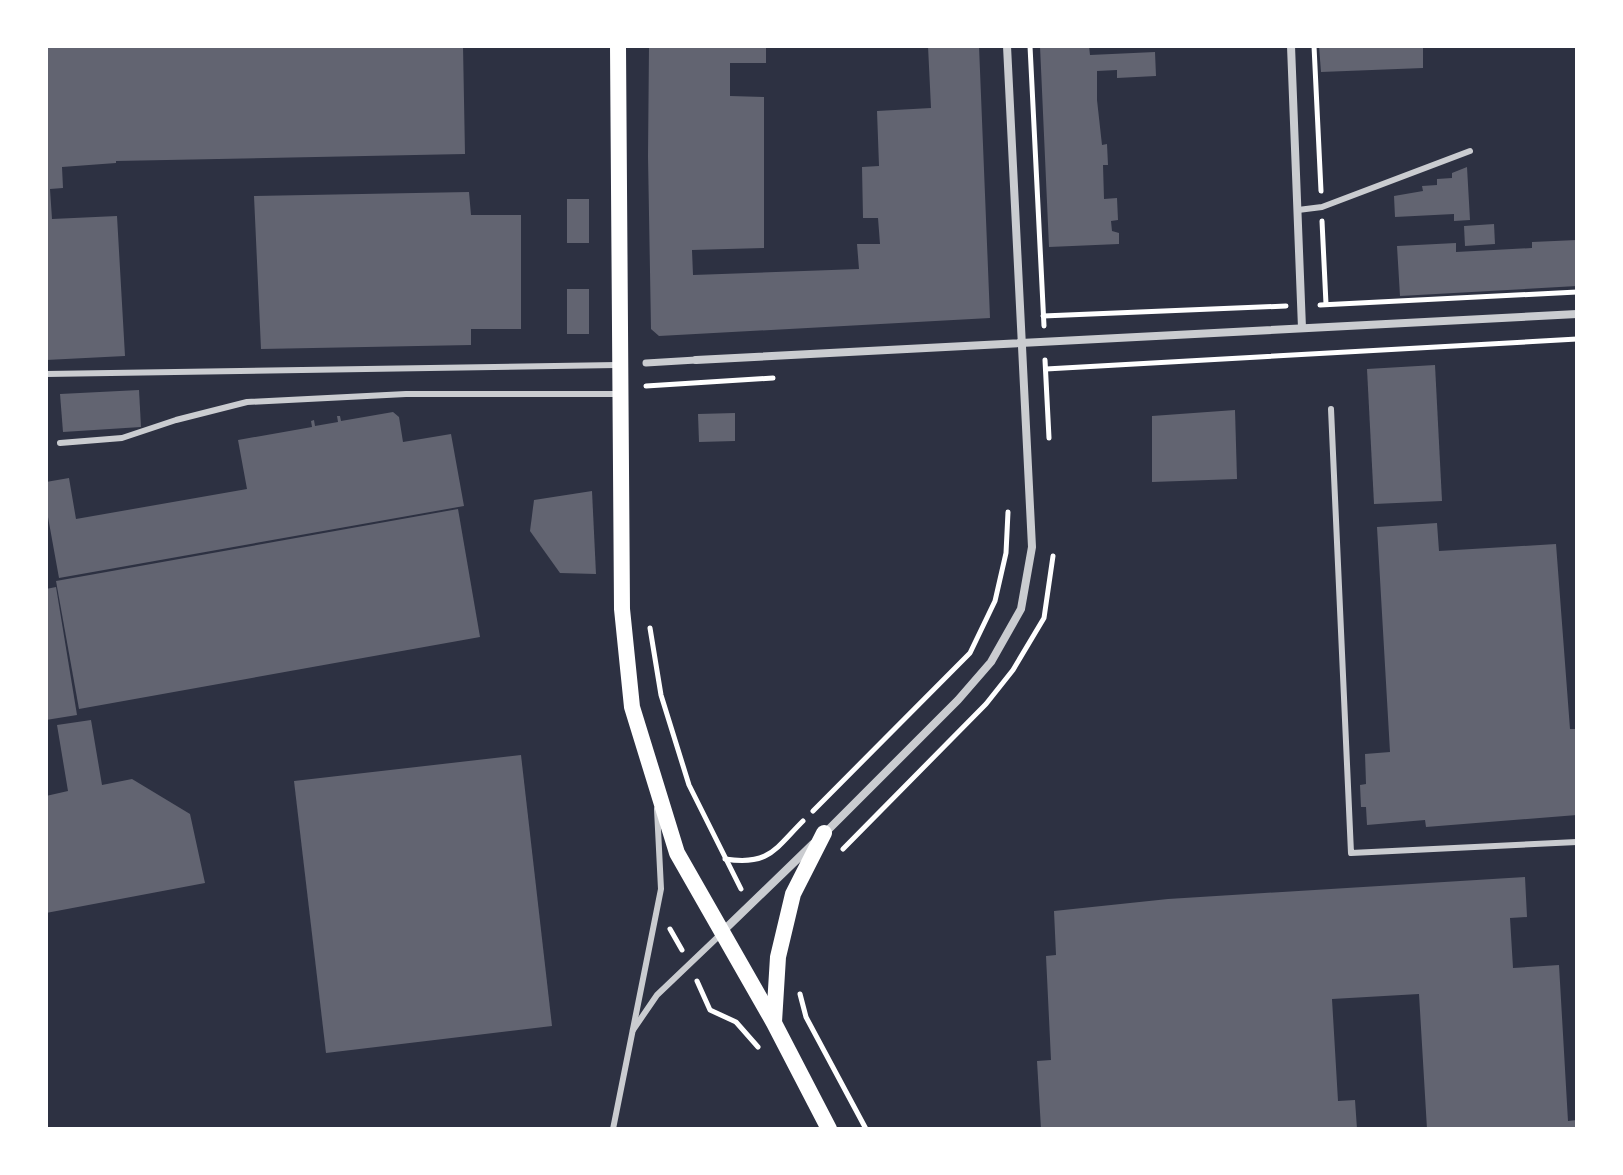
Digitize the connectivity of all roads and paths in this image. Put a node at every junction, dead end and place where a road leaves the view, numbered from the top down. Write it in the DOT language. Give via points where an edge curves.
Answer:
graph roads {
  1 [pos="618,46"];
  2 [pos="1007,46"];
  3 [pos="1030,46"];
  4 [pos="1291,46"];
  5 [pos="1314,46"];
  6 [pos="1470,151"];
  7 [pos="1322,207"];
  8 [pos="1298,210"];
  9 [pos="1326,304"];
  10 [pos="1577,314"];
  11 [pos="1302,328"];
  12 [pos="1577,339"];
  13 [pos="1045,341"];
  14 [pos="1021,342"];
  15 [pos="696,360"];
  16 [pos="646,363"];
  17 [pos="620,365"];
  18 [pos="1046,369"];
  19 [pos="46,374"];
  20 [pos="621,394"];
  21 [pos="646,402"];
  22 [pos="1331,409"];
  23 [pos="60,443"];
  24 [pos="1049,445"];
  25 [pos="1008,507"];
  26 [pos="1053,552"];
  27 [pos="649,622"];
  28 [pos="656,790"];
  29 [pos="824,833"];
  30 [pos="1577,842"];
  31 [pos="836,856"];
  32 [pos="724,859"];
  33 [pos="751,906"];
  34 [pos="655,921"];
  35 [pos="722,933"];
  36 [pos="689,965"];
  37 [pos="800,991"];
  38 [pos="774,1023"];
  39 [pos="631,1033"];
  40 [pos="765,1060"];
  41 [pos="613,1129"];
  42 [pos="829,1129"];
  43 [pos="866,1129"];
  1 -- 17 [label="main road"];
  2 -- 14 [label="street"];
  3 -- 13 [label="path"];
  4 -- 8 [label="street"];
  5 -- 7 [label="path"];
  6 -- 7 [label="lane"];
  7 -- 8 [label="lane"];
  7 -- 9 [label="path"];
  8 -- 11 [label="street"];
  10 -- 11 [label="street"];
  11 -- 13 [label="street"];
  12 -- 18 [label="path"];
  13 -- 14 [label="street"];
  13 -- 18 [label="path"];
  14 -- 15 [label="street"];
  14 -- 29 [label="street" via="1032,547 1021,609 991,662 958,700"];
  15 -- 16 [label="street"];
  16 -- 21 [label="path"];
  17 -- 19 [label="lane"];
  17 -- 20 [label="main road"];
  18 -- 24 [label="path"];
  20 -- 23 [label="lane" via="406,394 247,402 122,438"];
  20 -- 28 [label="main road" via="622,609 632,707"];
  22 -- 30 [label="lane" via="1351,853"];
  25 -- 32 [label="path" via="1006,553 995,601 970,653 772,852 758,861"];
  26 -- 31 [label="path" via="1044,618 1013,670"];
  27 -- 32 [label="path" via="661,695 689,785"];
  28 -- 34 [label="lane" via="661,889"];
  28 -- 35 [label="main road" via="677,853"];
  29 -- 33 [label="street"];
  29 -- 38 [label="main road" via="793,894 778,957"];
  32 -- 33 [label="path"];
  33 -- 35 [label="street"];
  34 -- 36 [label="path" via="673,930"];
  34 -- 39 [label="lane"];
  35 -- 36 [label="lane"];
  35 -- 38 [label="main road"];
  36 -- 39 [label="lane" via="657,995"];
  36 -- 40 [label="path" via="710,1010 736,1022"];
  37 -- 43 [label="path" via="806,1017"];
  38 -- 42 [label="main road"];
  39 -- 41 [label="lane"];
}
